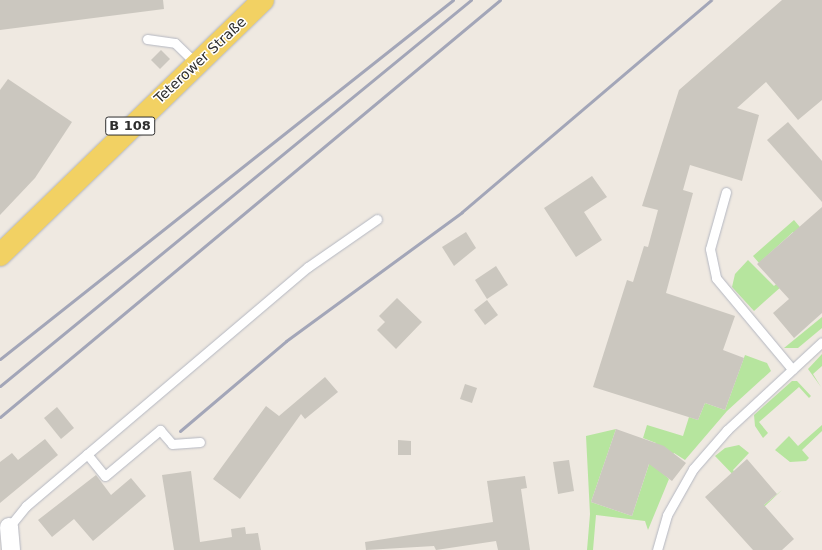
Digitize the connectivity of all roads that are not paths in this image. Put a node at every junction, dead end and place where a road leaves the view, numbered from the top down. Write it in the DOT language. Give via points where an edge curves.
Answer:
graph roads {
  1 [pos="263,0"];
  2 [pos="147,39"];
  3 [pos="196,63"];
  4 [pos="726,192"];
  5 [pos="377,218"];
  6 [pos="0,255"];
  7 [pos="822,342"];
  8 [pos="792,369"];
  9 [pos="200,442"];
  10 [pos="87,454"];
  11 [pos="5,531"];
  12 [pos="11,550"];
  13 [pos="657,550"];
  1 -- 3 [label="main road, Teterower Straße / B 108"];
  2 -- 3 [label="lane" via="175,43"];
  3 -- 6 [label="main road, Teterower Straße / B 108" via="50,210"];
  4 -- 8 [label="lane" via="710,249 716,278"];
  5 -- 10 [label="lane" via="308,267"];
  7 -- 8 [label="lane"];
  8 -- 13 [label="lane" via="727,430 693,470 667,514"];
  9 -- 10 [label="lane" via="172,444 160,430 105,476"];
  10 -- 11 [label="lane" via="26,506"];
  11 -- 12 [label="street"];
}
